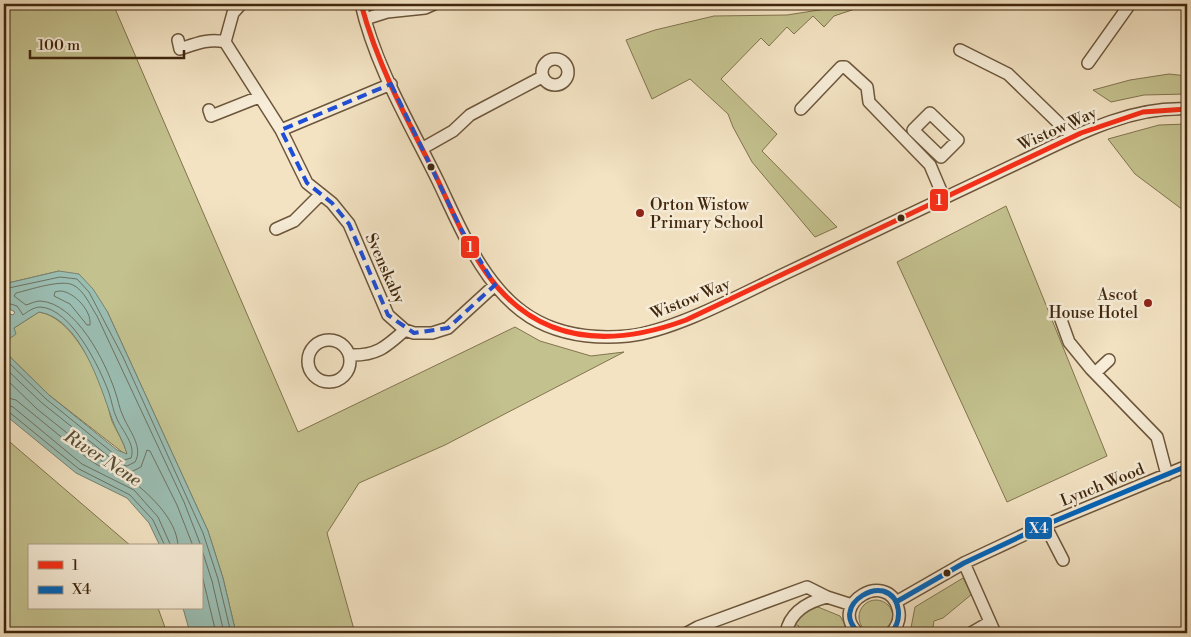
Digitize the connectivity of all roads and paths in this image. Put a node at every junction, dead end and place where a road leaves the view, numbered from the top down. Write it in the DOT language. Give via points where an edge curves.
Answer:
graph roads {
  1 [pos="241,4"];
  2 [pos="361,4"];
  3 [pos="434,4"];
  4 [pos="1130,4"];
  5 [pos="364,19"];
  6 [pos="225,42"];
  7 [pos="180,48"];
  8 [pos="960,50"];
  9 [pos="1088,63"];
  10 [pos="542,77"];
  11 [pos="391,84"];
  12 [pos="259,97"];
  13 [pos="801,109"];
  14 [pos="1187,110"];
  15 [pos="211,116"];
  16 [pos="282,130"];
  17 [pos="1073,137"];
  18 [pos="423,148"];
  19 [pos="939,155"];
  20 [pos="930,165"];
  21 [pos="321,194"];
  22 [pos="944,198"];
  23 [pos="276,229"];
  24 [pos="495,285"];
  25 [pos="1060,317"];
  26 [pos="405,330"];
  27 [pos="349,355"];
  28 [pos="1109,360"];
  29 [pos="1093,371"];
  30 [pos="1187,466"];
  31 [pos="1167,476"];
  32 [pos="1045,525"];
  33 [pos="1063,560"];
  34 [pos="964,563"];
  35 [pos="827,597"];
  36 [pos="896,602"];
  37 [pos="852,605"];
  38 [pos="992,628"];
  39 [pos="690,633"];
  40 [pos="786,633"];
  41 [pos="858,633"];
  42 [pos="891,633"];
  43 [pos="971,633"];
  1 -- 6 [label="street" via="234,13"];
  2 -- 5 [label="street, Wistow Way"];
  3 -- 5 [label="street"];
  4 -- 9 [label="street" via="1097,41"];
  5 -- 11 [label="street, Wistow Way"];
  6 -- 7 [label="street" via="203,41"];
  6 -- 12 [label="street, Svenskaby"];
  8 -- 17 [label="street" via="1008,74"];
  10 -- 18 [label="street" via="470,115 453,131"];
  11 -- 16 [label="street"];
  11 -- 18 [label="street, Wistow Way"];
  12 -- 15 [label="street"];
  12 -- 16 [label="street, Svenskaby"];
  13 -- 20 [label="street" via="841,68 848,70 867,87 869,102"];
  14 -- 17 [label="street, Wistow Way" via="1150,110"];
  16 -- 21 [label="street, Svenskaby" via="308,183"];
  17 -- 22 [label="street, Wistow Way"];
  18 -- 24 [label="street, Wistow Way" via="460,229"];
  19 -- 20 [label="street"];
  20 -- 22 [label="street"];
  21 -- 23 [label="street" via="294,221"];
  21 -- 26 [label="street, Svenskaby" via="349,224 388,315"];
  22 -- 24 [label="street, Wistow Way" via="730,300 662,329 630,336 601,337 550,328 511,303"];
  24 -- 26 [label="street" via="448,328 432,333"];
  25 -- 29 [label="street" via="1069,342"];
  26 -- 27 [label="street" via="389,344 367,356"];
  28 -- 29 [label="street"];
  29 -- 31 [label="street" via="1157,437"];
  30 -- 31 [label="street, Lynch Wood"];
  31 -- 32 [label="street, Lynch Wood"];
  32 -- 33 [label="street"];
  32 -- 34 [label="street, Lynch Wood"];
  34 -- 36 [label="street, Lynch Wood"];
  34 -- 38 [label="street"];
  35 -- 37 [label="street"];
  35 -- 39 [label="street" via="807,587 698,627"];
  35 -- 40 [label="street" via="802,607 788,623"];
  36 -- 37 [label="street" via="882,592 870,591 859,596"];
  36 -- 42 [label="street" via="899,619"];
  37 -- 41 [label="street" via="850,618"];
  38 -- 43 [label="street"];
}
